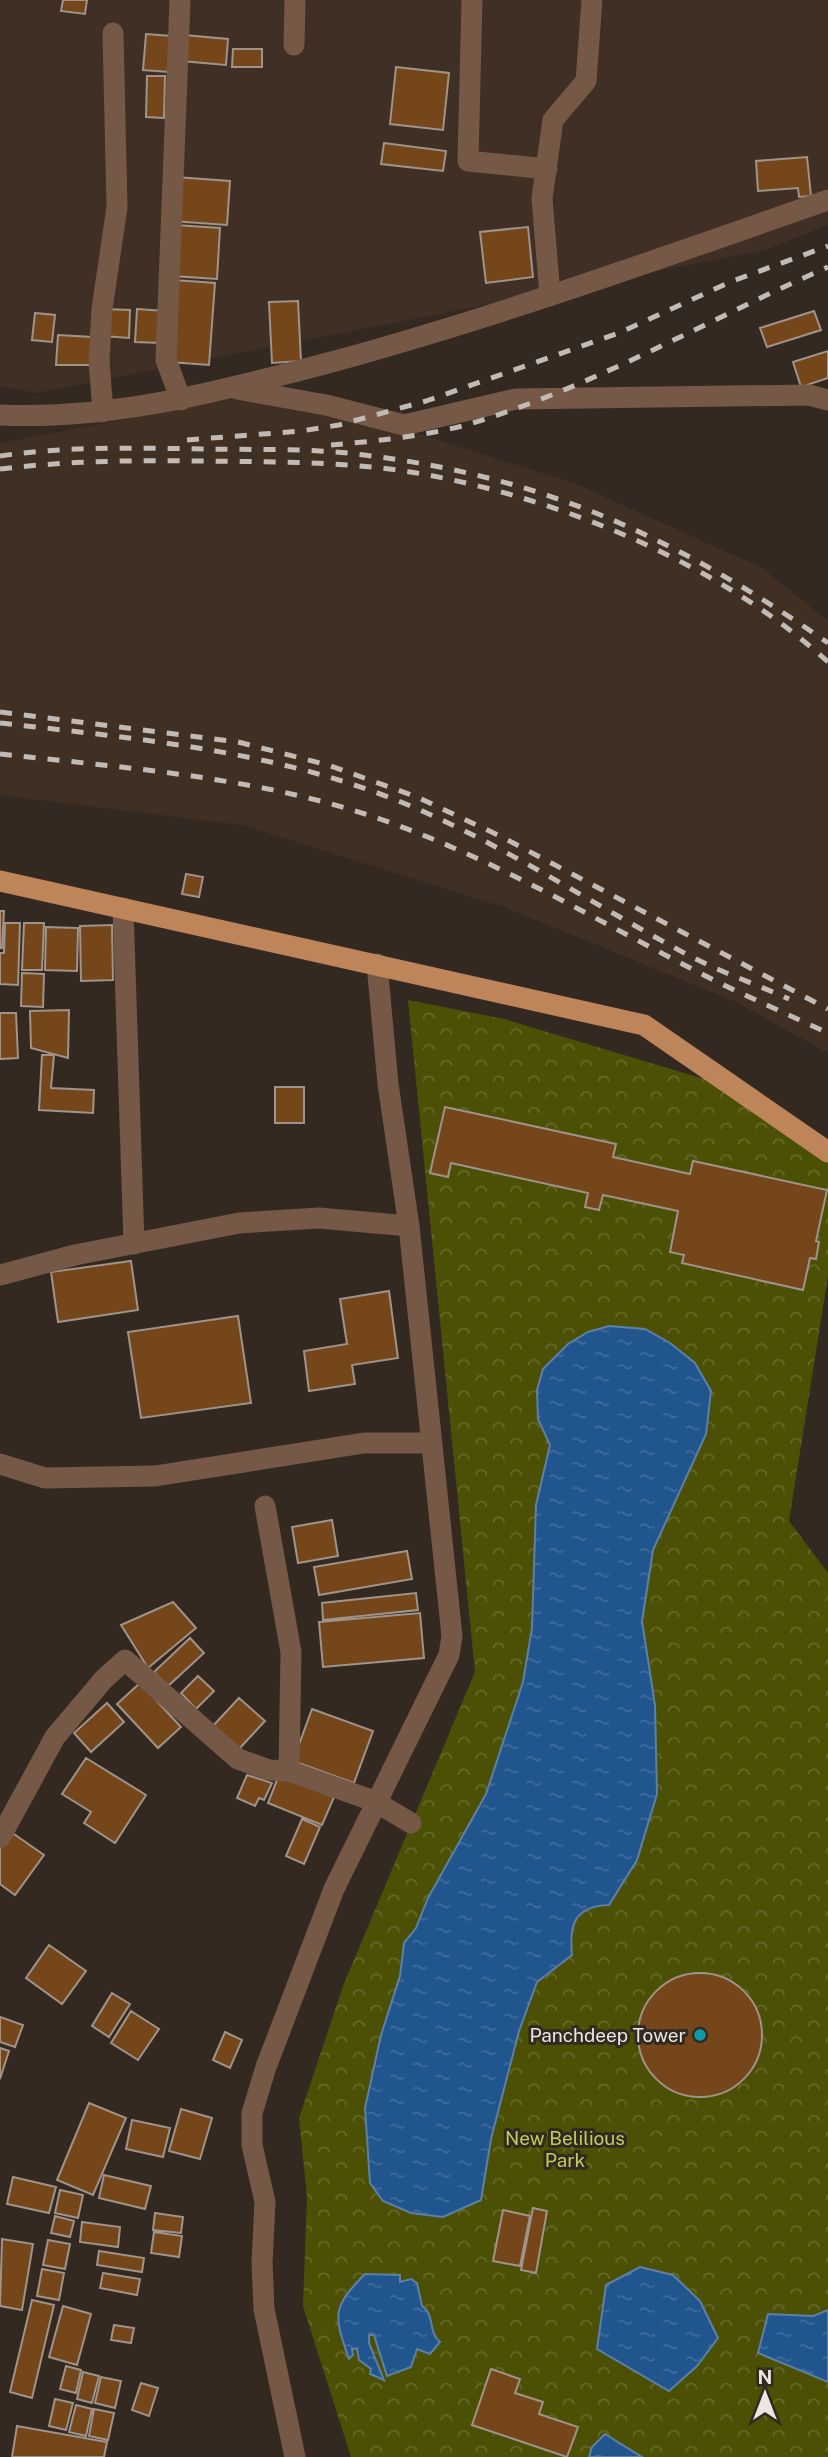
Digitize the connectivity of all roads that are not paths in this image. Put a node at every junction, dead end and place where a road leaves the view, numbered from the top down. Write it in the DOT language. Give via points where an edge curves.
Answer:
graph roads {
  1 [pos="180,0"];
  2 [pos="295,0"];
  3 [pos="472,0"];
  4 [pos="592,0"];
  5 [pos="113,33"];
  6 [pos="294,45"];
  7 [pos="547,169"];
  8 [pos="828,200"];
  9 [pos="550,296"];
  10 [pos="231,388"];
  11 [pos="181,400"];
  12 [pos="828,400"];
  13 [pos="103,412"];
  14 [pos="0,415"];
  15 [pos="0,881"];
  16 [pos="123,908"];
  17 [pos="377,964"];
  18 [pos="828,1152"];
  19 [pos="409,1226"];
  20 [pos="134,1244"];
  21 [pos="0,1275"];
  22 [pos="432,1443"];
  23 [pos="0,1464"];
  24 [pos="265,1506"];
  25 [pos="289,1771"];
  26 [pos="374,1801"];
  27 [pos="411,1823"];
  28 [pos="0,1838"];
  29 [pos="296,2457"];
  1 -- 11 [label="street" via="166,360"];
  2 -- 6 [label="street"];
  3 -- 7 [label="street" via="468,161"];
  4 -- 7 [label="street" via="586,81 553,120"];
  5 -- 13 [label="street" via="117,207 102,309 99,361"];
  7 -- 9 [label="street" via="542,198"];
  8 -- 9 [label="street"];
  9 -- 10 [label="street" via="449,330"];
  10 -- 11 [label="street"];
  10 -- 12 [label="street" via="404,425 516,399 809,395"];
  11 -- 13 [label="street"];
  13 -- 14 [label="street"];
  15 -- 16 [label="main road"];
  16 -- 17 [label="main road"];
  16 -- 20 [label="street"];
  17 -- 18 [label="main road" via="644,1025"];
  17 -- 19 [label="street" via="388,1084"];
  19 -- 20 [label="street" via="319,1218 239,1223"];
  19 -- 22 [label="street"];
  20 -- 21 [label="street"];
  22 -- 23 [label="street" via="364,1443 155,1476 45,1478"];
  22 -- 26 [label="street" via="452,1636 449,1656"];
  24 -- 25 [label="street" via="291,1652"];
  25 -- 26 [label="street"];
  25 -- 28 [label="street" via="238,1759 125,1660 55,1737"];
  26 -- 27 [label="street"];
  26 -- 29 [label="street" via="334,1889 265,2067 252,2113 252,2145 265,2202 264,2309"];
}
